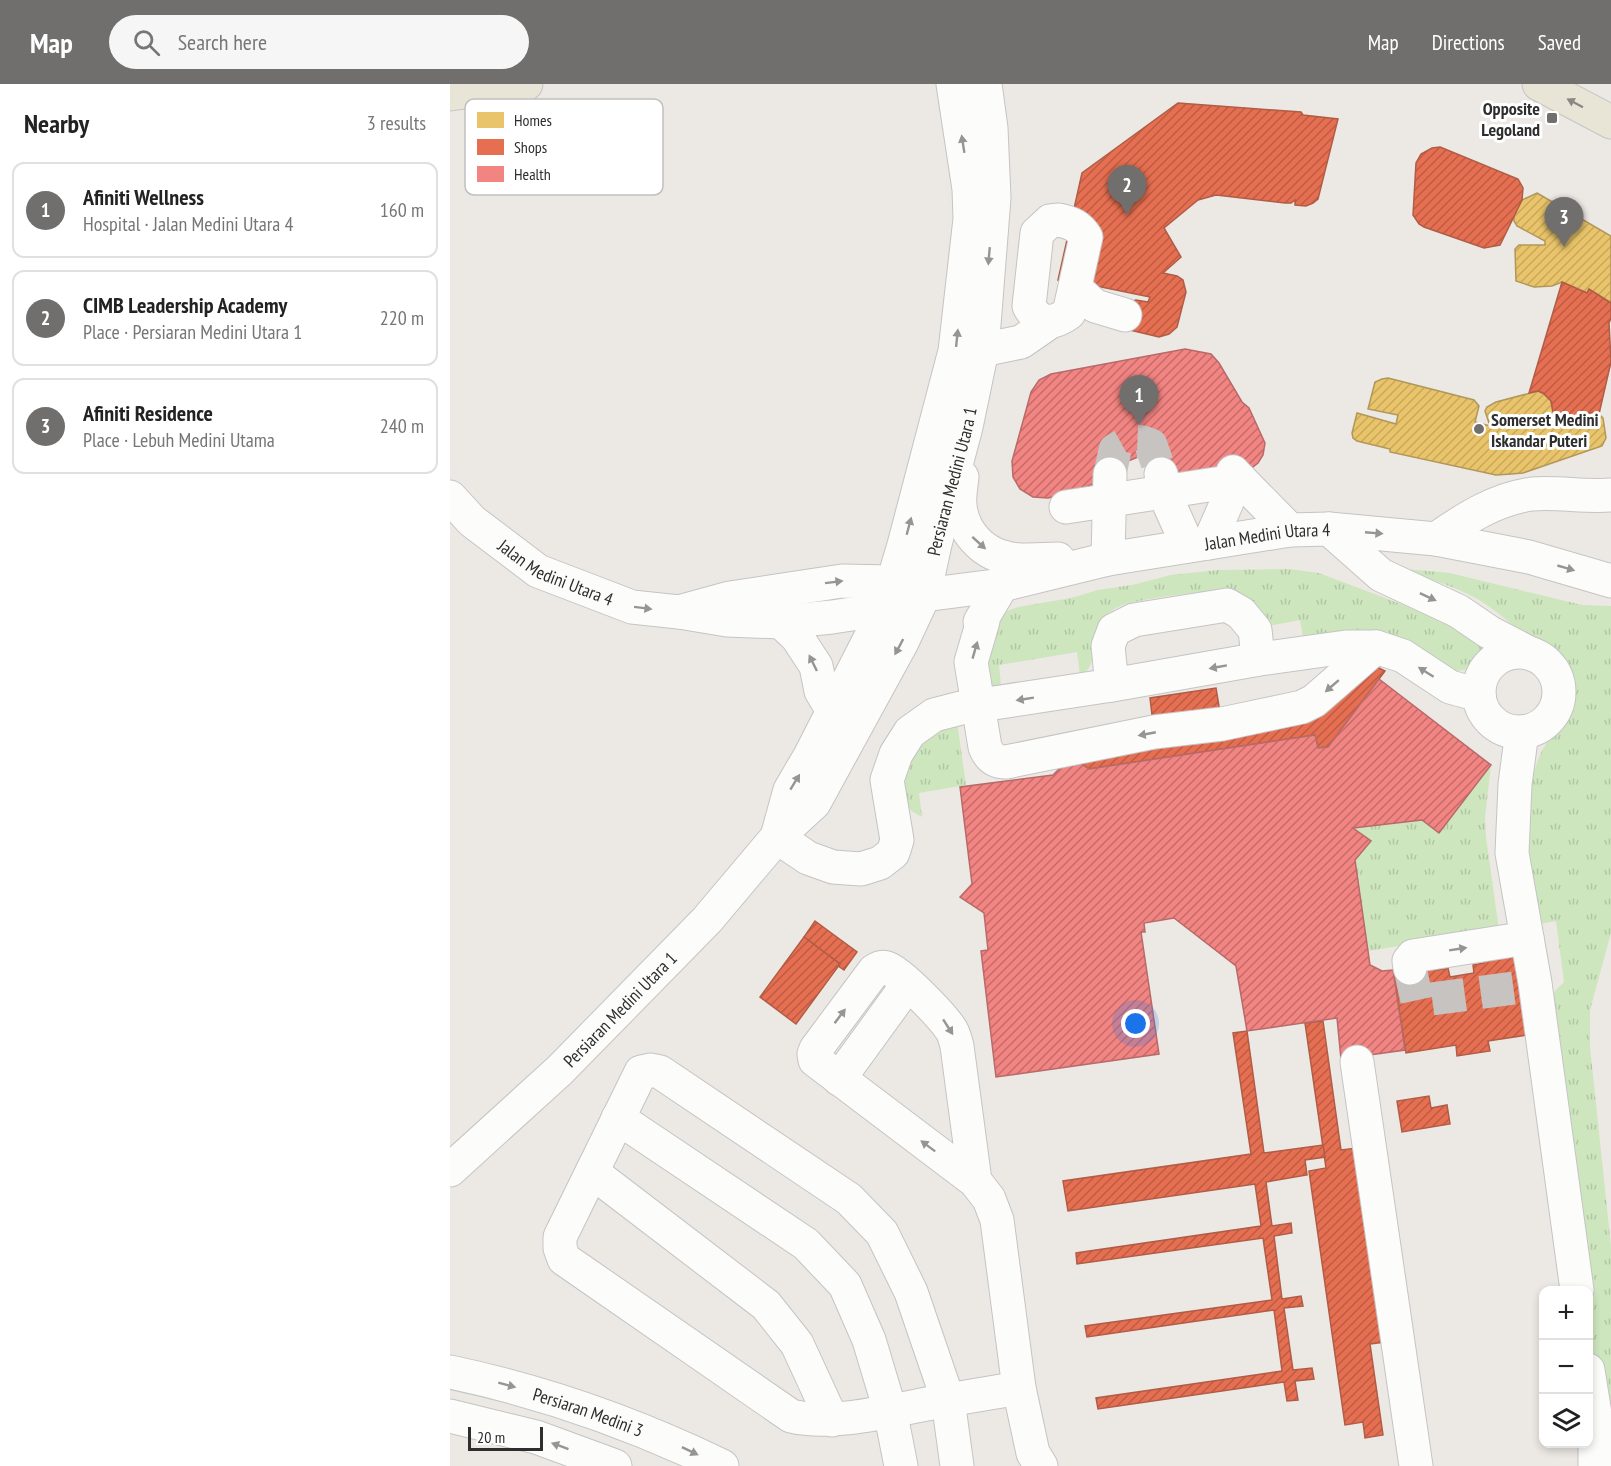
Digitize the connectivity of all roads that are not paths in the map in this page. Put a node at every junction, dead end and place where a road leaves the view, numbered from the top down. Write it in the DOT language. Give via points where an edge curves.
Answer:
graph roads {
  1 [pos="526,84"];
  2 [pos="953,84"];
  3 [pos="985,84"];
  4 [pos="1539,84"];
  5 [pos="450,94"];
  6 [pos="1611,122"];
  7 [pos="994,198"];
  8 [pos="1050,221"];
  9 [pos="1083,309"];
  10 [pos="982,350"];
  11 [pos="966,427"];
  12 [pos="1236,481"];
  13 [pos="1164,483"];
  14 [pos="1110,487"];
  15 [pos="1611,495"];
  16 [pos="450,497"];
  17 [pos="1066,507"];
  18 [pos="461,519"];
  19 [pos="1329,529"];
  20 [pos="1290,530"];
  21 [pos="1436,538"];
  22 [pos="1199,545"];
  23 [pos="1108,559"];
  24 [pos="1611,581"];
  25 [pos="1002,585"];
  26 [pos="924,595"];
  27 [pos="888,596"];
  28 [pos="678,612"];
  29 [pos="782,622"];
  30 [pos="1376,647"];
  31 [pos="1257,648"];
  32 [pos="1529,653"];
  33 [pos="1112,685"];
  34 [pos="1479,695"];
  35 [pos="977,707"];
  36 [pos="833,711"];
  37 [pos="1522,732"];
  38 [pos="777,837"];
  39 [pos="1527,938"];
  40 [pos="1410,968"];
  41 [pos="1357,1062"];
  42 [pos="618,1118"];
  43 [pos="450,1170"];
  44 [pos="592,1172"];
  45 [pos="975,1181"];
  46 [pos="1576,1286"];
  47 [pos="450,1372"];
  48 [pos="1018,1388"];
  49 [pos="1592,1394"];
  50 [pos="948,1400"];
  51 [pos="890,1410"];
  52 [pos="450,1416"];
  53 [pos="832,1420"];
  54 [pos="615,1466"];
  55 [pos="722,1466"];
  56 [pos="901,1466"];
  57 [pos="957,1466"];
  58 [pos="1041,1466"];
  59 [pos="1416,1466"];
  60 [pos="1594,1466"];
  1 -- 5 [label="main road"];
  27 -- 2 [label="street, Persiaran Medini Utara 1, one-way" via="956,351 970,219"];
  3 -- 7 [label="street, Persiaran Medini Utara 1"];
  6 -- 4 [label="main road, one-way"];
  7 -- 8 [label="street" via="1001,209 1016,217"];
  7 -- 10 [label="street, Persiaran Medini Utara 1, one-way"];
  8 -- 9 [label="street" via="1071,223 1086,237"];
  8 -- 9 [label="street" via="1037,233 1029,306 1041,319"];
  9 -- 10 [label="street" via="1021,342"];
  10 -- 11 [label="street, Persiaran Medini Utara 1"];
  11 -- 23 [label="street, one-way" via="960,505 971,536 985,549 1007,558"];
  11 -- 26 [label="street, Persiaran Medini Utara 1"];
  12 -- 13 [label="street"];
  12 -- 20 [label="street"];
  12 -- 22 [label="street"];
  13 -- 14 [label="street"];
  13 -- 22 [label="street" via="1170,506"];
  14 -- 17 [label="street"];
  14 -- 23 [label="street"];
  15 -- 21 [label="street" via="1533,494 1511,499 1468,516"];
  16 -- 18 [label="street, Jalan Medini Utara 4"];
  18 -- 28 [label="street, Jalan Medini Utara 4, one-way" via="538,571 632,607"];
  19 -- 20 [label="street, Jalan Medini Utara 4"];
  19 -- 21 [label="street, Jalan Medini Utara 4, one-way"];
  19 -- 32 [label="street, one-way" via="1381,575 1458,611"];
  20 -- 22 [label="street, Jalan Medini Utara 4"];
  21 -- 24 [label="street, Jalan Medini Utara 4, one-way" via="1529,557"];
  22 -- 23 [label="street, Jalan Medini Utara 4"];
  23 -- 25 [label="street, Jalan Medini Utara 4"];
  25 -- 26 [label="street, Jalan Medini Utara 4"];
  35 -- 25 [label="street, one-way" via="971,662 983,621 980,622"];
  26 -- 27 [label="street, Jalan Medini Utara 4"];
  26 -- 38 [label="street, Persiaran Medini Utara 1, one-way" via="814,803"];
  28 -- 27 [label="street, Jalan Medini Utara 4, one-way" via="730,598 842,581"];
  27 -- 29 [label="street, Jalan Medini Utara 4"];
  27 -- 36 [label="street, Persiaran Medini Utara 1" via="869,644"];
  28 -- 29 [label="street, Jalan Medini Utara 4" via="727,620"];
  36 -- 29 [label="street, one-way" via="821,691 816,666"];
  30 -- 33 [label="street, one-way" via="1346,647"];
  34 -- 30 [label="street, one-way" via="1450,687 1402,656"];
  30 -- 35 [label="street, one-way" via="1302,707 1006,762 987,753"];
  31 -- 33 [label="street" via="1255,630 1241,613 1227,605 1134,620 1114,630 1108,646"];
  32 -- 34 [label="street" via="1509,653 1493,662 1482,677"];
  32 -- 37 [label="street" via="1540,658 1556,676 1558,701 1545,722"];
  33 -- 35 [label="street, one-way"];
  34 -- 37 [label="street" via="1482,708 1498,727"];
  35 -- 38 [label="street" via="934,715 910,732 887,780 897,840 893,853 880,863 861,869 833,867 808,858"];
  38 -- 36 [label="street, Persiaran Medini Utara 1, one-way" via="789,790"];
  37 -- 39 [label="street" via="1512,853"];
  38 -- 43 [label="street, Persiaran Medini Utara 1" via="707,921 569,1062"];
  40 -- 39 [label="street, one-way" via="1413,956"];
  39 -- 46 [label="street"];
  41 -- 59 [label="street"];
  42 -- 44 [label="street"];
  42 -- 50 [label="street" via="640,1072 660,1072 849,1199 882,1233 912,1292"];
  42 -- 51 [label="street" via="806,1244 845,1285 868,1340"];
  44 -- 53 [label="street" via="766,1305 797,1344"];
  44 -- 53 [label="street" via="560,1238 564,1259 791,1416"];
  45 -- 45 [label="street, one-way" via="814,1060 816,1048 879,967 890,969 908,984 952,1030"];
  45 -- 48 [label="street" via="998,1220"];
  47 -- 55 [label="street, Persiaran Medini 3, one-way" via="586,1409 671,1441"];
  48 -- 50 [label="street"];
  48 -- 58 [label="street" via="1033,1453"];
  49 -- 60 [label="street"];
  50 -- 51 [label="street"];
  50 -- 57 [label="street"];
  51 -- 53 [label="street"];
  51 -- 56 [label="street"];
  54 -- 52 [label="street, one-way" via="536,1437"];
}
